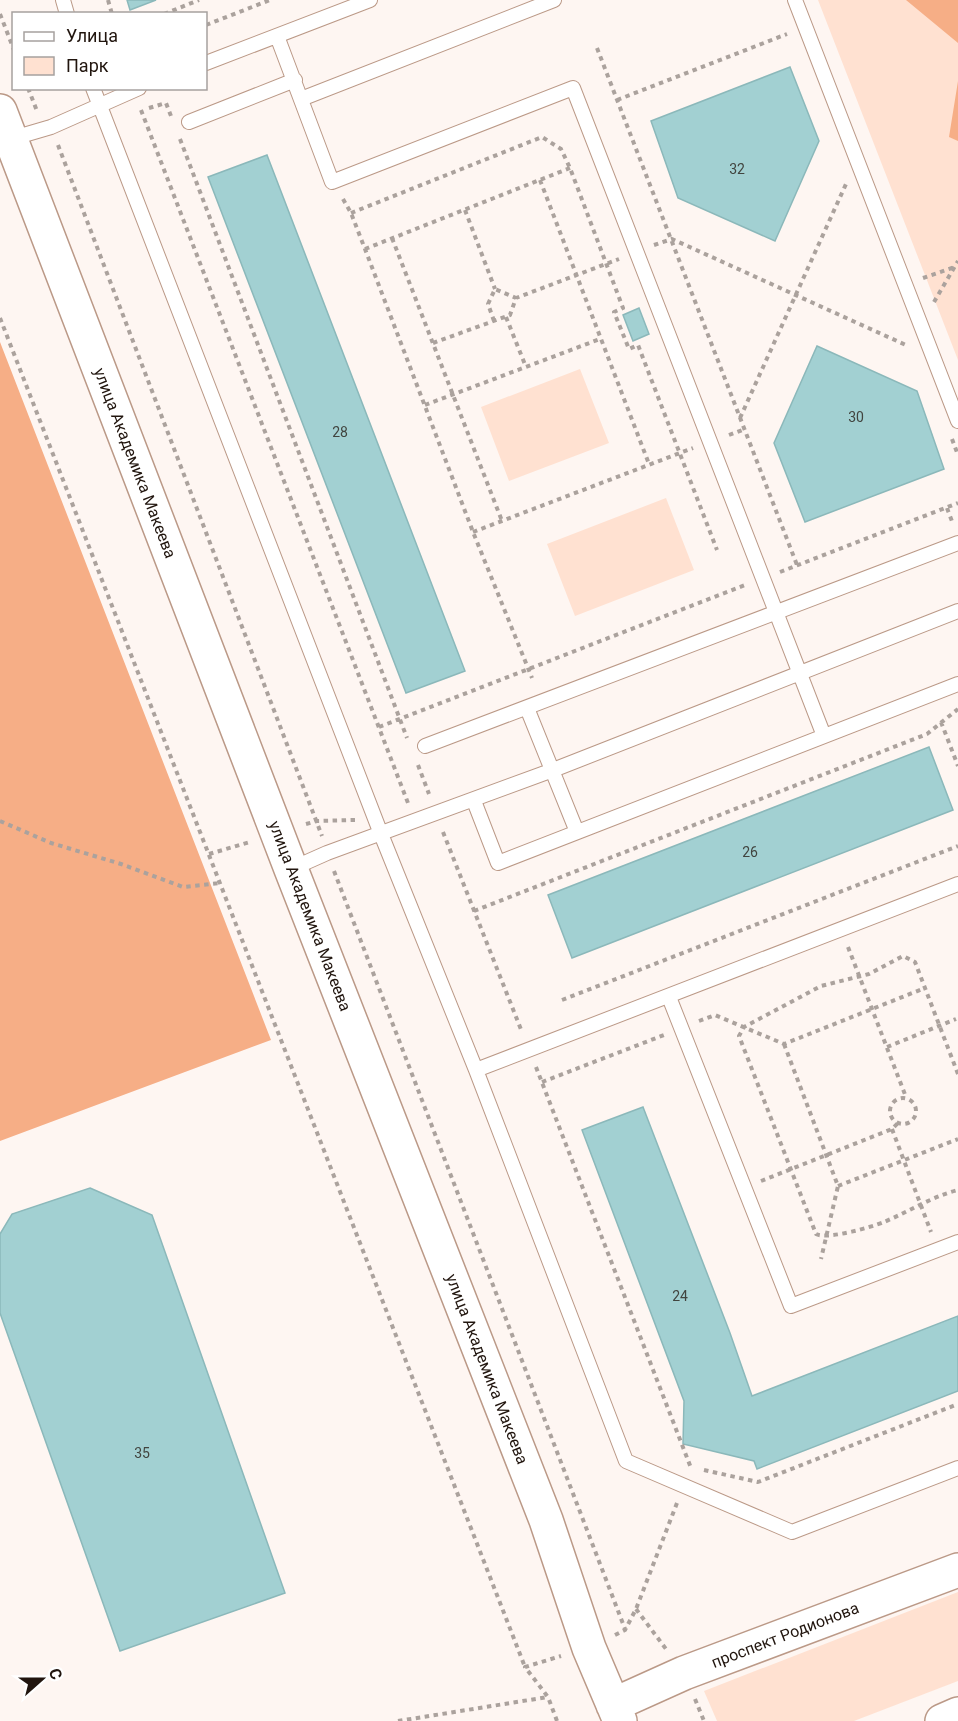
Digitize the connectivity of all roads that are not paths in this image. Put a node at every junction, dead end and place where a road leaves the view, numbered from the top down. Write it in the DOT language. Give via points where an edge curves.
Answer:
graph roads {
  1 [pos="370,0"];
  2 [pos="554,0"];
  3 [pos="795,0"];
  4 [pos="277,36"];
  5 [pos="207,63"];
  6 [pos="295,80"];
  7 [pos="94,90"];
  8 [pos="134,90"];
  9 [pos="301,99"];
  10 [pos="99,105"];
  11 [pos="189,122"];
  12 [pos="5,125"];
  13 [pos="958,421"];
  14 [pos="958,543"];
  15 [pos="958,611"];
  16 [pos="775,612"];
  17 [pos="799,674"];
  18 [pos="958,684"];
  19 [pos="527,708"];
  20 [pos="824,736"];
  21 [pos="425,746"];
  22 [pos="553,770"];
  23 [pos="474,801"];
  24 [pos="578,832"];
  25 [pos="381,834"];
  26 [pos="291,868"];
  27 [pos="958,884"];
  28 [pos="669,997"];
  29 [pos="476,1070"];
  30 [pos="958,1242"];
  31 [pos="958,1468"];
  32 [pos="958,1570"];
  33 [pos="616,1713"];
  34 [pos="958,1714"];
  35 [pos="942,1721"];
  1 -- 4 [label="lane"];
  2 -- 9 [label="lane"];
  3 -- 13 [label="lane"];
  4 -- 5 [label="lane"];
  4 -- 6 [label="lane"];
  6 -- 9 [label="lane"];
  6 -- 11 [label="lane"];
  7 -- 10 [label="lane"];
  8 -- 10 [label="lane"];
  9 -- 16 [label="lane" via="332,182 573,88"];
  10 -- 12 [label="lane" via="51,127"];
  10 -- 25 [label="lane"];
  12 -- 26 [label="street, улица Академика Макеева"];
  14 -- 16 [label="lane"];
  15 -- 17 [label="lane"];
  16 -- 17 [label="lane"];
  16 -- 19 [label="lane"];
  17 -- 20 [label="lane"];
  17 -- 22 [label="lane"];
  18 -- 20 [label="lane"];
  19 -- 21 [label="lane"];
  19 -- 22 [label="lane"];
  20 -- 24 [label="lane"];
  22 -- 23 [label="lane"];
  22 -- 24 [label="lane"];
  23 -- 24 [label="lane" via="498,863"];
  23 -- 25 [label="lane"];
  25 -- 26 [label="lane"];
  25 -- 29 [label="lane"];
  26 -- 33 [label="street, улица Академика Макеева" via="546,1520 589,1648"];
  27 -- 28 [label="lane"];
  28 -- 29 [label="lane"];
  28 -- 30 [label="lane" via="791,1306"];
  29 -- 31 [label="lane" via="626,1461 792,1532"];
  32 -- 33 [label="street, проспект Родионова" via="684,1673"];
  34 -- 35 [label="street"];
}
